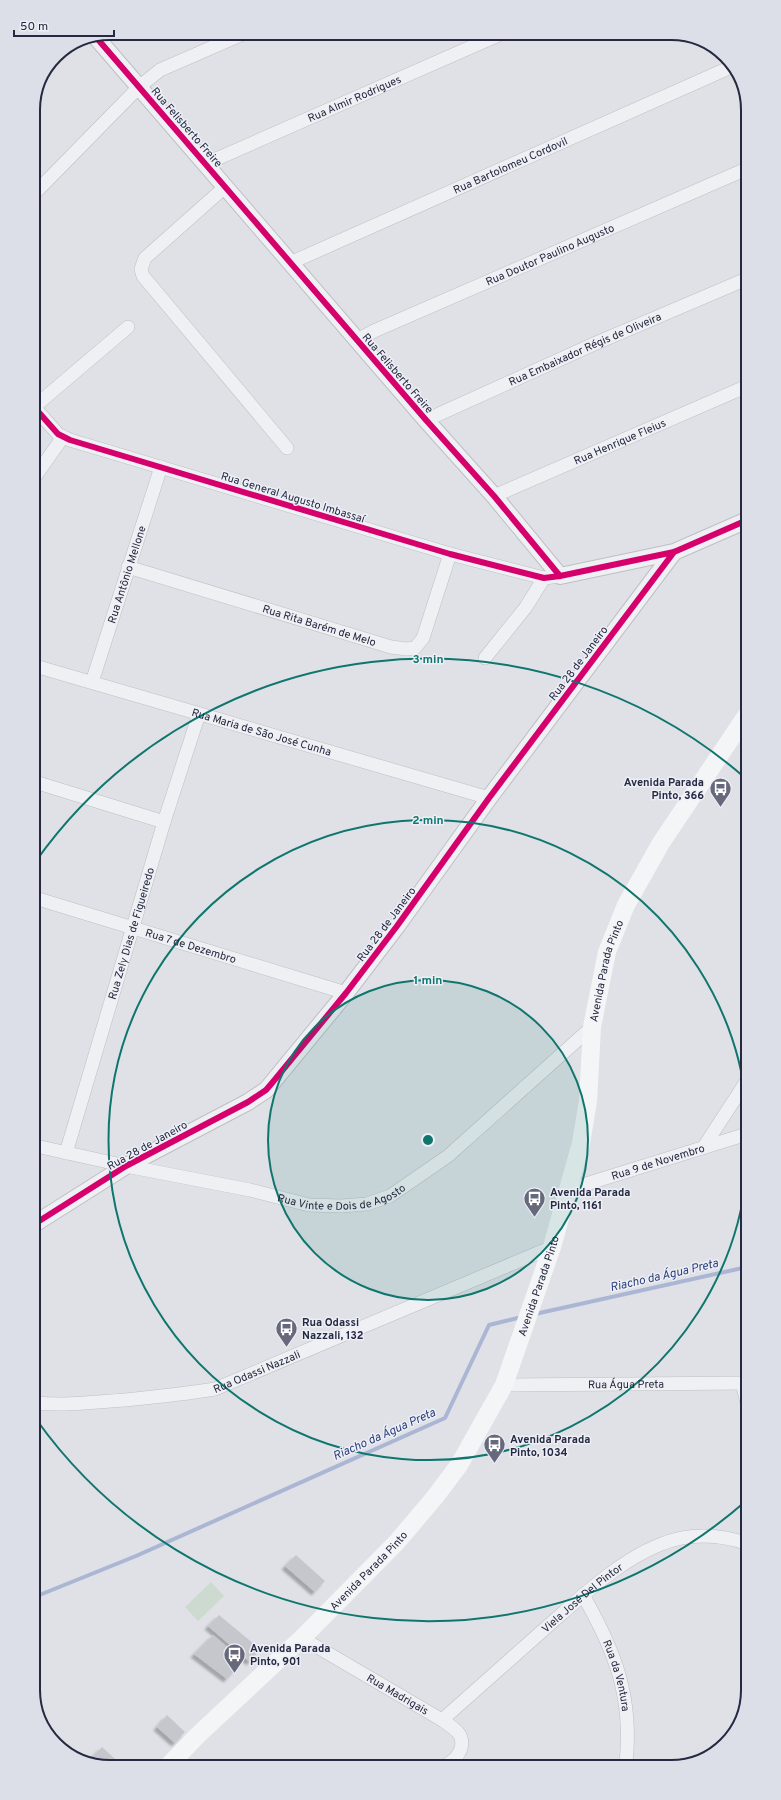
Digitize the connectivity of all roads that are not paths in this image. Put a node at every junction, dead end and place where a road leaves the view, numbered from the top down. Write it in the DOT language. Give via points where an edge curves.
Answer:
graph roads {
  1 [pos="228,40"];
  2 [pos="487,40"];
  3 [pos="99,41"];
  4 [pos="728,68"];
  5 [pos="139,88"];
  6 [pos="205,164"];
  7 [pos="741,171"];
  8 [pos="225,187"];
  9 [pos="40,188"];
  10 [pos="290,263"];
  11 [pos="741,281"];
  12 [pos="128,327"];
  13 [pos="357,340"];
  14 [pos="741,389"];
  15 [pos="40,402"];
  16 [pos="40,413"];
  17 [pos="426,420"];
  18 [pos="63,438"];
  19 [pos="287,448"];
  20 [pos="161,467"];
  21 [pos="40,470"];
  22 [pos="494,496"];
  23 [pos="741,523"];
  24 [pos="674,552"];
  25 [pos="450,554"];
  26 [pos="128,567"];
  27 [pos="560,576"];
  28 [pos="544,578"];
  29 [pos="485,658"];
  30 [pos="40,668"];
  31 [pos="92,682"];
  32 [pos="198,714"];
  33 [pos="741,723"];
  34 [pos="40,784"];
  35 [pos="489,798"];
  36 [pos="164,822"];
  37 [pos="40,899"];
  38 [pos="133,927"];
  39 [pos="346,993"];
  40 [pos="592,1027"];
  41 [pos="741,1090"];
  42 [pos="741,1136"];
  43 [pos="40,1147"];
  44 [pos="703,1148"];
  45 [pos="66,1153"];
  46 [pos="126,1166"];
  47 [pos="570,1188"];
  48 [pos="40,1220"];
  49 [pos="552,1247"];
  50 [pos="741,1383"];
  51 [pos="504,1385"];
  52 [pos="40,1403"];
  53 [pos="741,1542"];
  54 [pos="583,1594"];
  55 [pos="302,1638"];
  56 [pos="442,1720"];
  57 [pos="174,1760"];
  58 [pos="454,1760"];
  59 [pos="626,1760"];
  1 -- 5 [label="street" via="165,67"];
  2 -- 6 [label="street, Rua Almir Rodrigues"];
  3 -- 5 [label="street, Rua Felisberto Freire"];
  4 -- 10 [label="street, Rua Bartolomeu Cordovil"];
  5 -- 6 [label="street, Rua Felisberto Freire"];
  5 -- 9 [label="street"];
  6 -- 8 [label="street, Rua Felisberto Freire"];
  7 -- 13 [label="street, Rua Doutor Paulino Augusto"];
  8 -- 10 [label="street, Rua Felisberto Freire"];
  8 -- 19 [label="street" via="145,258 141,269 143,276"];
  10 -- 13 [label="street, Rua Felisberto Freire"];
  11 -- 17 [label="street, Rua Embaixador Régis de Oliveira"];
  12 -- 15 [label="street"];
  13 -- 17 [label="street, Rua Felisberto Freire"];
  14 -- 22 [label="street, Rua Henrique Fleius"];
  16 -- 18 [label="street"];
  17 -- 22 [label="street, Rua Felisberto Freire"];
  18 -- 20 [label="street, Rua General Augusto Imbassaí"];
  18 -- 21 [label="street"];
  20 -- 25 [label="street, Rua General Augusto Imbassaí"];
  20 -- 26 [label="street, Rua Antônio Mellone"];
  22 -- 27 [label="street, Rua Felisberto Freire"];
  23 -- 24 [label="street"];
  24 -- 27 [label="street"];
  24 -- 35 [label="street, Rua 28 de Janeiro"];
  25 -- 26 [label="street, Rua Rita Barém de Melo" via="423,638 415,648 407,649"];
  25 -- 28 [label="street, Rua General Augusto Imbassaí"];
  26 -- 31 [label="street, Rua Antônio Mellone"];
  27 -- 28 [label="street, Rua General Augusto Imbassaí"];
  28 -- 29 [label="street" via="526,607"];
  30 -- 31 [label="street, Rua Maria de São José Cunha"];
  31 -- 32 [label="street, Rua Maria de São José Cunha"];
  32 -- 35 [label="street, Rua Maria de São José Cunha"];
  32 -- 36 [label="street, Rua Zely Dias de Figueiredo"];
  33 -- 40 [label="main road, Avenida Parada Pinto" via="661,843 626,905 607,952"];
  34 -- 36 [label="street"];
  35 -- 39 [label="street, Rua 28 de Janeiro"];
  36 -- 38 [label="street, Rua Zely Dias de Figueiredo"];
  37 -- 38 [label="street, Rua 7 de Dezembro"];
  38 -- 39 [label="street, Rua 7 de Dezembro"];
  38 -- 45 [label="street, Rua Zely Dias de Figueiredo"];
  39 -- 46 [label="street, Rua 28 de Janeiro" via="266,1090"];
  40 -- 46 [label="street, Rua Vinte e Dois de Agosto" via="448,1156 390,1196 368,1204 309,1205 250,1190"];
  40 -- 47 [label="main road, Avenida Parada Pinto" via="588,1101"];
  41 -- 44 [label="street"];
  42 -- 44 [label="street, Rua 9 de Novembro"];
  43 -- 45 [label="street, Rua Vinte e Dois de Agosto"];
  44 -- 47 [label="street, Rua 9 de Novembro"];
  45 -- 46 [label="street, Rua Vinte e Dois de Agosto"];
  46 -- 48 [label="street, Rua 28 de Janeiro"];
  47 -- 49 [label="main road, Avenida Parada Pinto"];
  49 -- 51 [label="main road, Avenida Parada Pinto"];
  49 -- 52 [label="street, Rua Odassi Nazzali" via="215,1389 82,1404"];
  50 -- 51 [label="street, Rua Água Preta"];
  51 -- 55 [label="main road, Avenida Parada Pinto" via="459,1465 435,1497 396,1543"];
  53 -- 54 [label="street, Viela José Del Pintor" via="713,1536 687,1537 659,1545 629,1560"];
  54 -- 56 [label="street, Viela José Del Pintor"];
  54 -- 59 [label="street, Rua da Ventura" via="614,1655 622,1683 628,1739"];
  55 -- 56 [label="street, Rua Madrigais"];
  55 -- 57 [label="main road, Avenida Parada Pinto"];
  56 -- 58 [label="street, Rua Madrigais" via="462,1741 461,1749"];
}
